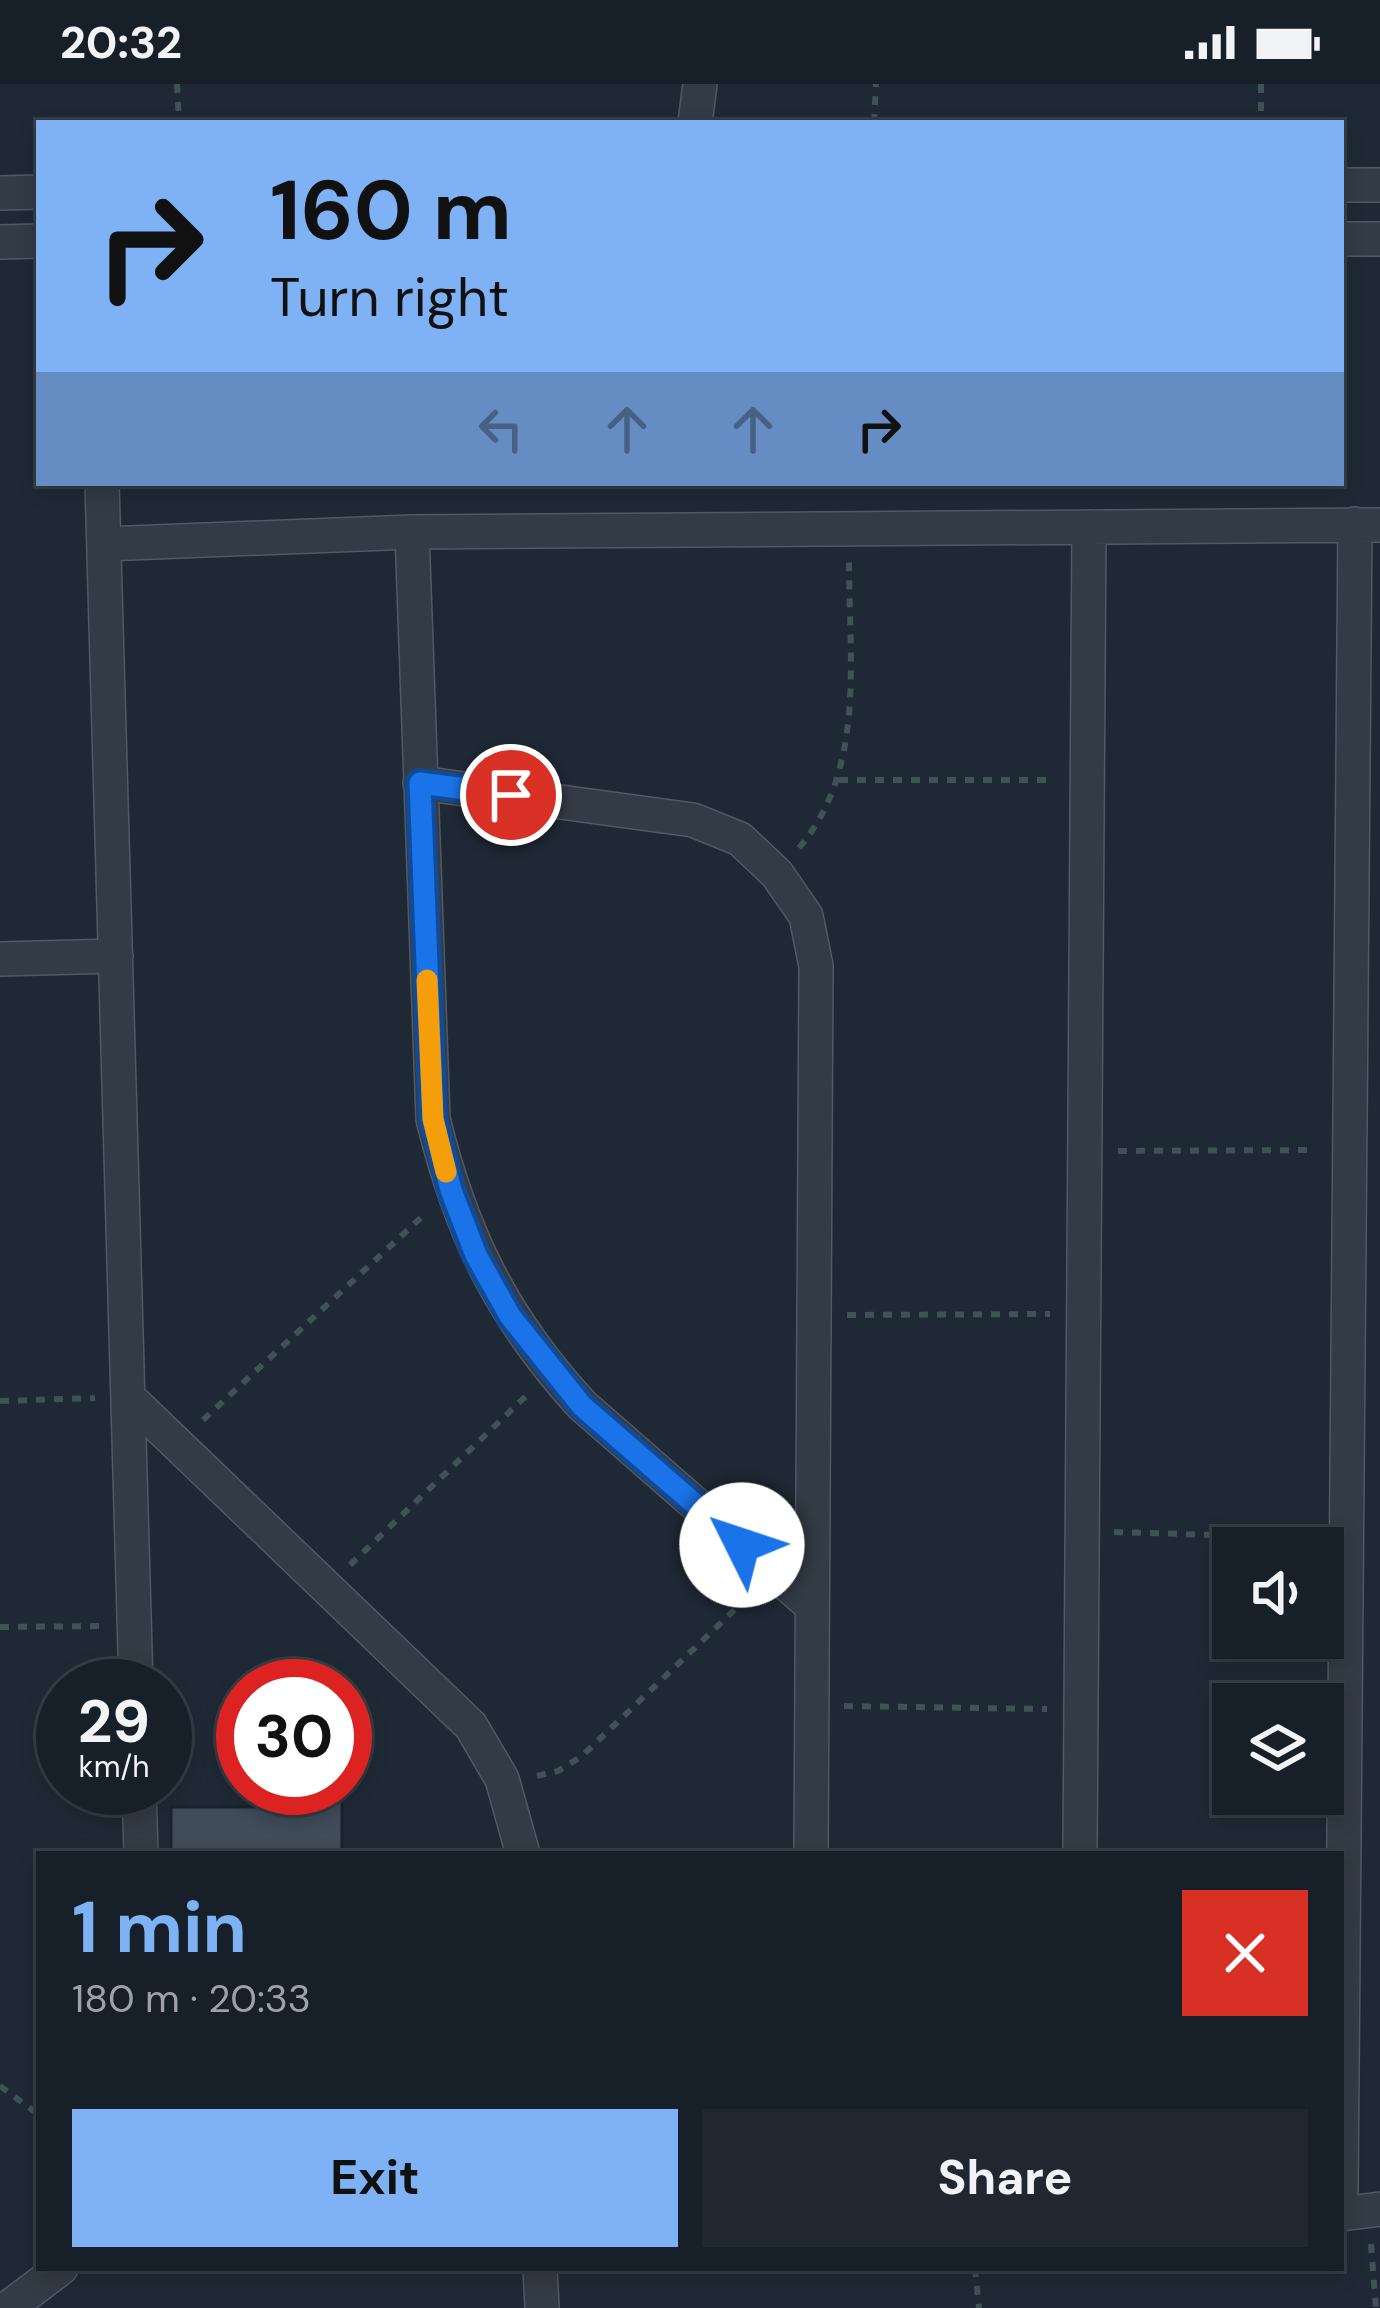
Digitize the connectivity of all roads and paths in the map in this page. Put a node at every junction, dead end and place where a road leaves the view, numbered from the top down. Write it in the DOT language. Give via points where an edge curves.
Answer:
graph roads {
  1 [pos="177,84"];
  2 [pos="700,84"];
  3 [pos="876,84"];
  4 [pos="1261,84"];
  5 [pos="179,120"];
  6 [pos="695,120"];
  7 [pos="874,120"];
  8 [pos="1261,120"];
  9 [pos="1344,184"];
  10 [pos="1380,185"];
  11 [pos="36,192"];
  12 [pos="0,193"];
  13 [pos="1344,238"];
  14 [pos="1380,239"];
  15 [pos="36,241"];
  16 [pos="0,242"];
  17 [pos="102,486"];
  18 [pos="1368,525"];
  19 [pos="1089,527"];
  20 [pos="849,528"];
  21 [pos="412,532"];
  22 [pos="104,544"];
  23 [pos="838,780"];
  24 [pos="1087,780"];
  25 [pos="420,783"];
  26 [pos="777,874"];
  27 [pos="116,956"];
  28 [pos="0,959"];
  29 [pos="1350,1150"];
  30 [pos="1085,1151"];
  31 [pos="451,1190"];
  32 [pos="1083,1314"];
  33 [pos="814,1316"];
  34 [pos="551,1372"];
  35 [pos="128,1397"];
  36 [pos="0,1401"];
  37 [pos="176,1445"];
  38 [pos="1082,1531"];
  39 [pos="1347,1539"];
  40 [pos="773,1573"];
  41 [pos="326,1588"];
  42 [pos="812,1606"];
  43 [pos="135,1626"];
  44 [pos="0,1628"];
  45 [pos="136,1659"];
  46 [pos="811,1705"];
  47 [pos="1081,1710"];
  48 [pos="502,1779"];
  49 [pos="140,1815"];
  50 [pos="141,1851"];
  51 [pos="523,1851"];
  52 [pos="811,1851"];
  53 [pos="1080,1851"];
  54 [pos="1344,1865"];
  55 [pos="0,2086"];
  56 [pos="36,2113"];
  57 [pos="1363,2211"];
  58 [pos="57,2271"];
  59 [pos="540,2271"];
  60 [pos="975,2271"];
  61 [pos="8,2308"];
  62 [pos="542,2308"];
  63 [pos="979,2308"];
  64 [pos="1376,2308"];
  1 -- 5 [label="path"];
  2 -- 6 [label="street"];
  3 -- 7 [label="path"];
  4 -- 8 [label="path"];
  9 -- 10 [label="street"];
  11 -- 12 [label="street"];
  13 -- 14 [label="street"];
  15 -- 16 [label="street"];
  17 -- 22 [label="street"];
  18 -- 19 [label="street"];
  18 -- 29 [label="street"];
  19 -- 20 [label="street"];
  19 -- 24 [label="street"];
  20 -- 21 [label="street"];
  20 -- 23 [label="path" via="849,730"];
  21 -- 22 [label="street"];
  21 -- 25 [label="street"];
  22 -- 27 [label="street"];
  23 -- 24 [label="path"];
  23 -- 26 [label="path" via="815,830"];
  24 -- 30 [label="street"];
  25 -- 26 [label="street" via="693,820 740,839"];
  25 -- 31 [label="street" via="433,1119"];
  26 -- 33 [label="street" via="806,916 816,966"];
  27 -- 28 [label="street"];
  27 -- 35 [label="street"];
  29 -- 30 [label="path"];
  29 -- 39 [label="street"];
  30 -- 32 [label="street"];
  31 -- 34 [label="street" via="510,1316"];
  31 -- 37 [label="path"];
  32 -- 33 [label="path"];
  32 -- 38 [label="street"];
  33 -- 42 [label="street"];
  34 -- 40 [label="street"];
  34 -- 41 [label="path"];
  35 -- 36 [label="path"];
  35 -- 37 [label="street"];
  35 -- 43 [label="street"];
  37 -- 41 [label="street"];
  38 -- 39 [label="path"];
  38 -- 47 [label="street"];
  39 -- 54 [label="street"];
  40 -- 42 [label="street"];
  40 -- 48 [label="path" via="582,1756 558,1771"];
  41 -- 48 [label="street" via="471,1726"];
  42 -- 46 [label="street"];
  43 -- 44 [label="path"];
  43 -- 45 [label="street"];
  46 -- 47 [label="path"];
  46 -- 52 [label="street"];
  47 -- 53 [label="street"];
  48 -- 51 [label="street"];
  49 -- 50 [label="street"];
  55 -- 56 [label="path"];
  57 -- 64 [label="path"];
  58 -- 61 [label="street"];
  59 -- 62 [label="street"];
  60 -- 63 [label="path"];
}
